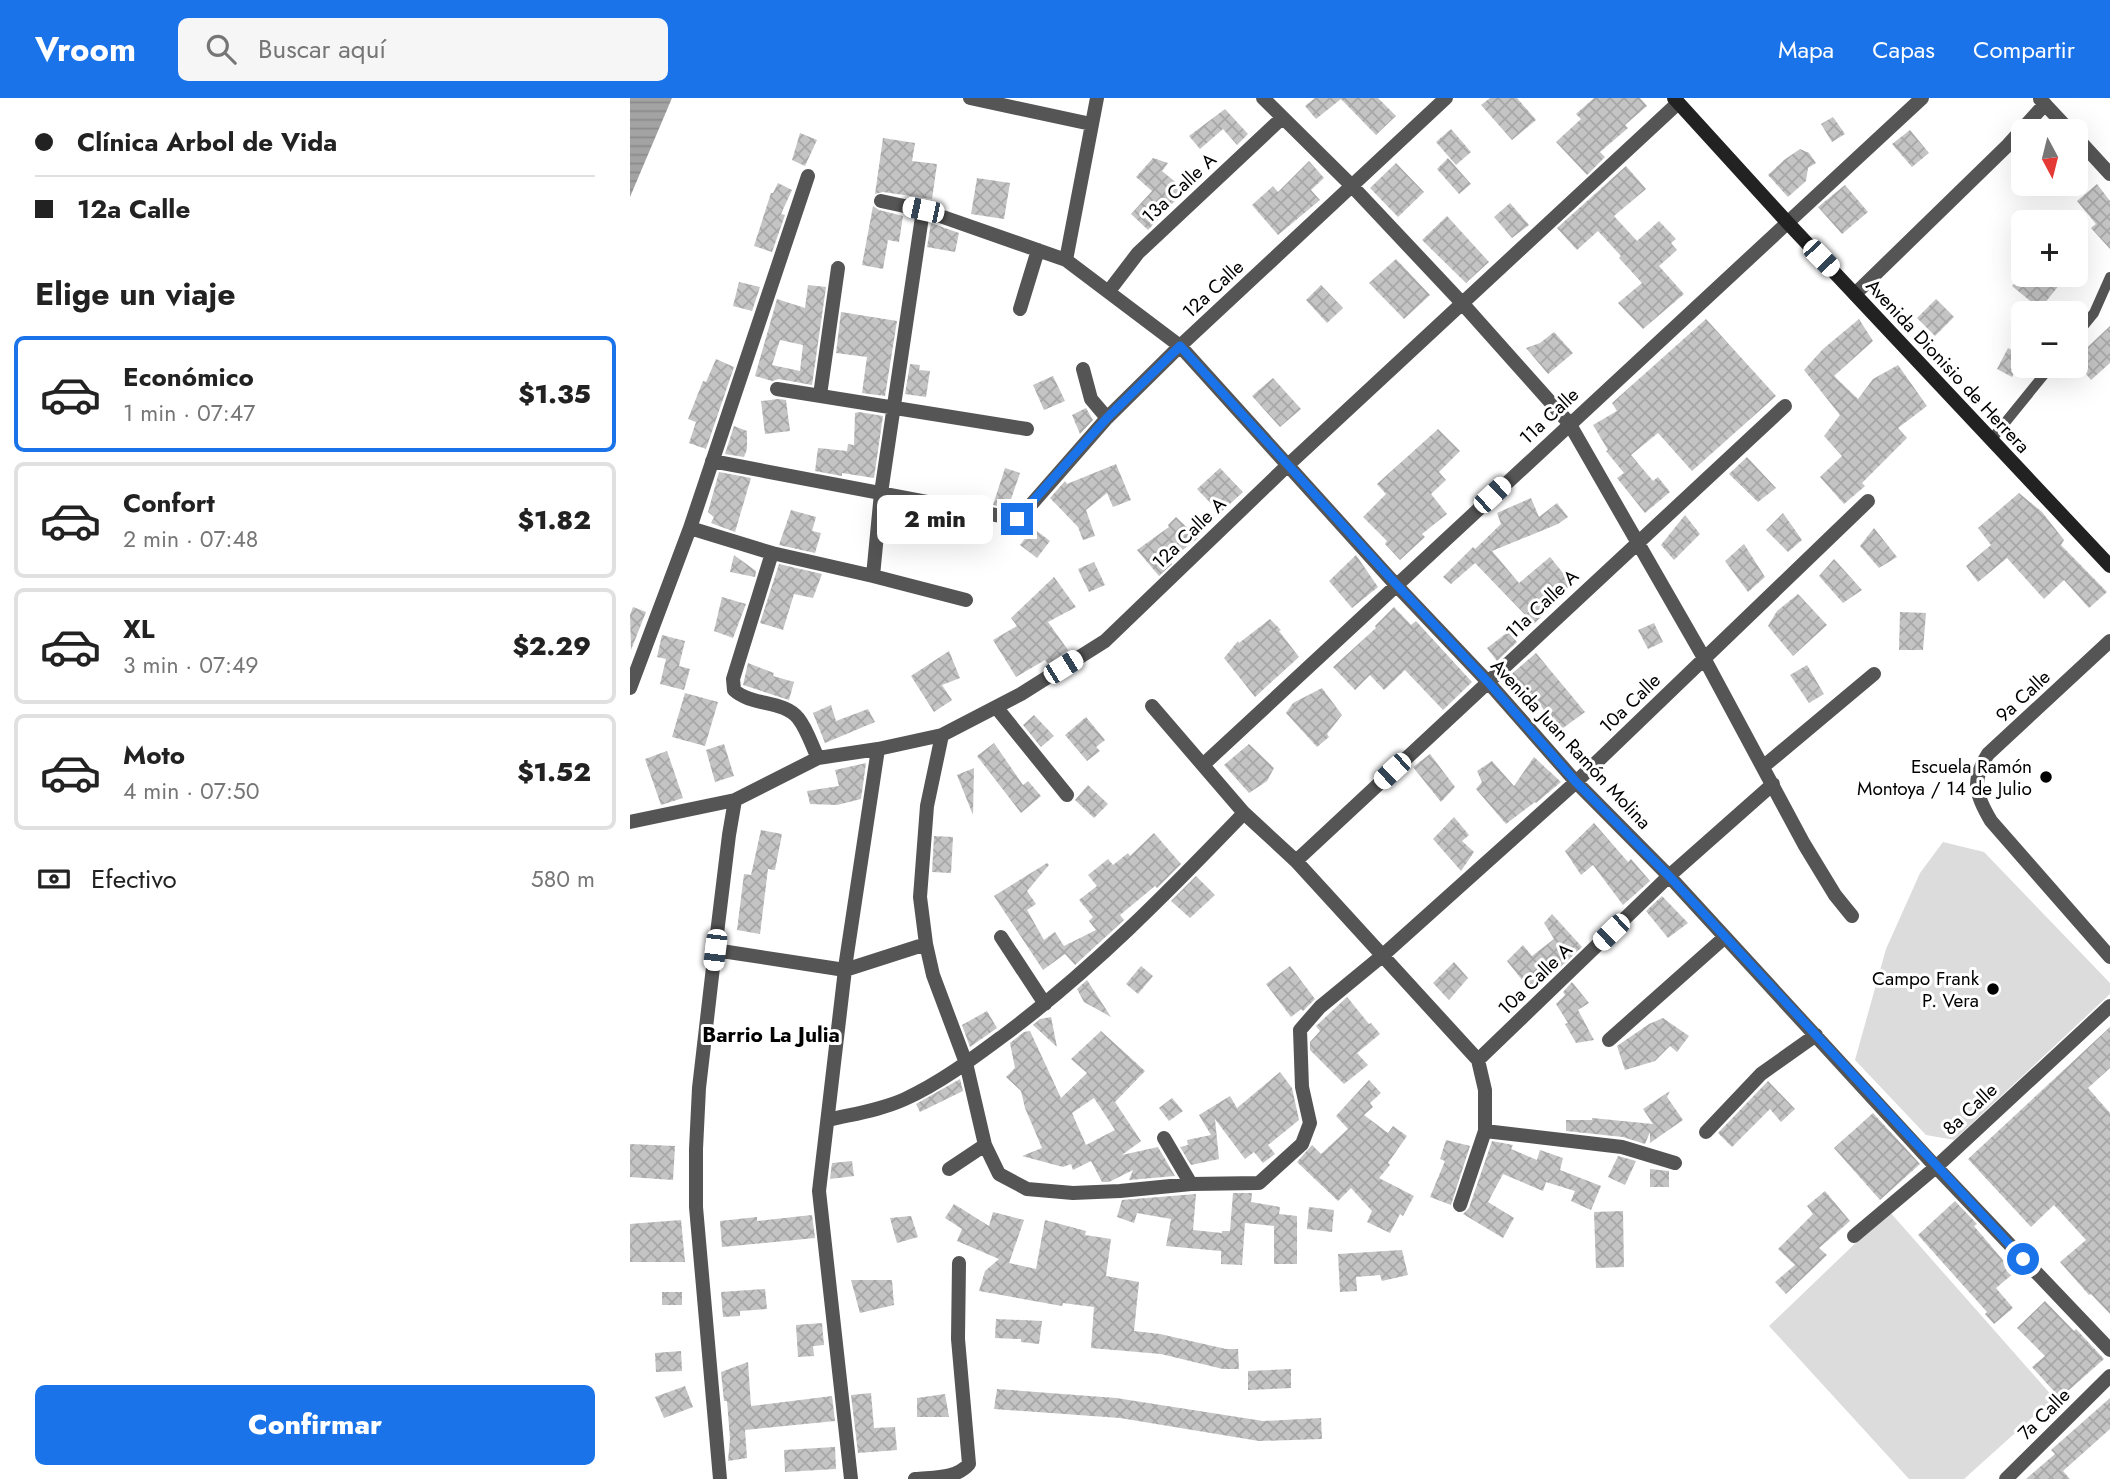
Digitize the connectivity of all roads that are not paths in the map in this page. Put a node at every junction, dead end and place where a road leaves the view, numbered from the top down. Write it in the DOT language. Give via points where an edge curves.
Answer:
graph roads {
  1 [pos="970,98"];
  2 [pos="1097,98"];
  3 [pos="1262,98"];
  4 [pos="1446,98"];
  5 [pos="1922,98"];
  6 [pos="1676,100"];
  7 [pos="2042,101"];
  8 [pos="1282,118"];
  9 [pos="2059,119"];
  10 [pos="1091,124"];
  11 [pos="2088,150"];
  12 [pos="2110,174"];
  13 [pos="808,176"];
  14 [pos="1352,186"];
  15 [pos="881,201"];
  16 [pos="923,210"];
  17 [pos="1787,222"];
  18 [pos="1038,250"];
  19 [pos="1066,260"];
  20 [pos="838,268"];
  21 [pos="2110,277"];
  22 [pos="1109,291"];
  23 [pos="1855,294"];
  24 [pos="1462,303"];
  25 [pos="1020,309"];
  26 [pos="2088,320"];
  27 [pos="1180,346"];
  28 [pos="1083,369"];
  29 [pos="2041,378"];
  30 [pos="778,389"];
  31 [pos="820,395"];
  32 [pos="1785,406"];
  33 [pos="894,408"];
  34 [pos="1107,418"];
  35 [pos="1569,423"];
  36 [pos="1027,429"];
  37 [pos="1991,440"];
  38 [pos="712,461"];
  39 [pos="1288,464"];
  40 [pos="881,493"];
  41 [pos="1868,501"];
  42 [pos="690,528"];
  43 [pos="1637,542"];
  44 [pos="772,553"];
  45 [pos="2110,566"];
  46 [pos="873,576"];
  47 [pos="1396,584"];
  48 [pos="966,600"];
  49 [pos="2110,641"];
  50 [pos="1704,658"];
  51 [pos="1874,674"];
  52 [pos="1488,682"];
  53 [pos="630,688"];
  54 [pos="1152,706"];
  55 [pos="996,707"];
  56 [pos="942,735"];
  57 [pos="878,749"];
  58 [pos="818,758"];
  59 [pos="1204,764"];
  60 [pos="1764,766"];
  61 [pos="1576,782"];
  62 [pos="1773,783"];
  63 [pos="1067,795"];
  64 [pos="735,800"];
  65 [pos="1244,813"];
  66 [pos="630,822"];
  67 [pos="1296,861"];
  68 [pos="1669,876"];
  69 [pos="1852,916"];
  70 [pos="1001,937"];
  71 [pos="1725,937"];
  72 [pos="926,944"];
  73 [pos="715,950"];
  74 [pos="1382,956"];
  75 [pos="2110,957"];
  76 [pos="845,970"];
  77 [pos="1045,1004"];
  78 [pos="2110,1006"];
  79 [pos="1816,1035"];
  80 [pos="1609,1040"];
  81 [pos="1478,1060"];
  82 [pos="965,1063"];
  83 [pos="828,1120"];
  84 [pos="1485,1131"];
  85 [pos="1706,1132"];
  86 [pos="1164,1138"];
  87 [pos="985,1145"];
  88 [pos="1675,1163"];
  89 [pos="1936,1167"];
  90 [pos="950,1169"];
  91 [pos="1191,1184"];
  92 [pos="1460,1205"];
  93 [pos="1854,1236"];
  94 [pos="959,1263"];
  95 [pos="2110,1350"];
  96 [pos="2110,1376"];
  97 [pos="720,1479"];
  98 [pos="851,1479"];
  99 [pos="915,1479"];
  100 [pos="2006,1479"];
  1 -- 10 [label="street"];
  2 -- 10 [label="street"];
  3 -- 8 [label="street"];
  4 -- 14 [label="street, 12a Calle"];
  5 -- 17 [label="street, 11a Calle"];
  6 -- 17 [label="street, Avenida Dionisio de Herrera"];
  6 -- 24 [label="street, 12a Calle A"];
  7 -- 9 [label="street"];
  7 -- 23 [label="street" via="2008,145"];
  8 -- 14 [label="street"];
  8 -- 22 [label="street, 13a Calle A" via="1138,253"];
  10 -- 19 [label="street"];
  11 -- 12 [label="street"];
  13 -- 38 [label="street"];
  14 -- 24 [label="street"];
  14 -- 27 [label="street, 12a Calle"];
  15 -- 16 [label="street, Avenida Juan Ramón Molina"];
  16 -- 18 [label="street, Avenida Juan Ramón Molina"];
  16 -- 33 [label="street"];
  17 -- 23 [label="street, Avenida Dionisio de Herrera"];
  17 -- 35 [label="street, 11a Calle"];
  18 -- 19 [label="street, Avenida Juan Ramón Molina"];
  18 -- 25 [label="street"];
  19 -- 22 [label="street, Avenida Juan Ramón Molina"];
  20 -- 31 [label="street"];
  21 -- 26 [label="lane"];
  22 -- 27 [label="street, Avenida Juan Ramón Molina"];
  23 -- 37 [label="street, Avenida Dionisio de Herrera"];
  24 -- 35 [label="street"];
  24 -- 39 [label="street, 12a Calle A"];
  27 -- 34 [label="street, 12a Calle"];
  27 -- 39 [label="street, Avenida Juan Ramón Molina"];
  28 -- 34 [label="street" via="1091,399"];
  29 -- 37 [label="lane"];
  30 -- 31 [label="street"];
  31 -- 33 [label="street"];
  32 -- 43 [label="street, 11a Calle A"];
  33 -- 36 [label="street"];
  33 -- 40 [label="street"];
  34 -- 40 [label="street, 12a Calle" via="1013,525"];
  35 -- 43 [label="street"];
  35 -- 47 [label="street, 11a Calle"];
  37 -- 45 [label="street, Avenida Dionisio de Herrera"];
  38 -- 40 [label="street"];
  38 -- 42 [label="street"];
  39 -- 47 [label="street, Avenida Juan Ramón Molina"];
  39 -- 55 [label="street, 12a Calle A" via="1105,641"];
  40 -- 46 [label="street"];
  41 -- 50 [label="street, 10a Calle"];
  42 -- 44 [label="street"];
  42 -- 53 [label="street"];
  43 -- 50 [label="street"];
  43 -- 52 [label="street, 11a Calle A"];
  44 -- 46 [label="street"];
  44 -- 58 [label="street" via="733,679 734,690 790,711 799,719"];
  46 -- 48 [label="street"];
  47 -- 52 [label="street, Avenida Juan Ramón Molina"];
  47 -- 59 [label="street, 11a Calle"];
  49 -- 75 [label="street, 9a Calle" via="1988,754 1978,770 1976,786 1991,821"];
  50 -- 60 [label="street"];
  50 -- 61 [label="street, 10a Calle"];
  51 -- 60 [label="street"];
  52 -- 61 [label="street, Avenida Juan Ramón Molina"];
  52 -- 67 [label="street, 11a Calle A"];
  54 -- 59 [label="street"];
  55 -- 56 [label="street, 12a Calle A"];
  55 -- 63 [label="street"];
  56 -- 57 [label="street, 12a Calle A"];
  56 -- 72 [label="street" via="927,806 920,897"];
  57 -- 58 [label="street, 12a Calle A"];
  57 -- 76 [label="street"];
  58 -- 64 [label="street, 12a Calle A"];
  59 -- 65 [label="street"];
  60 -- 62 [label="street"];
  61 -- 68 [label="street, Avenida Juan Ramón Molina"];
  61 -- 74 [label="street, 10a Calle"];
  62 -- 68 [label="street, 10a Calle A"];
  62 -- 69 [label="street" via="1804,844"];
  64 -- 66 [label="street, 12a Calle A"];
  64 -- 73 [label="street"];
  65 -- 67 [label="street"];
  65 -- 77 [label="street" via="1147,914"];
  67 -- 74 [label="street"];
  68 -- 71 [label="street, Avenida Juan Ramón Molina"];
  68 -- 81 [label="street, 10a Calle A"];
  70 -- 77 [label="street"];
  71 -- 79 [label="street, Avenida Juan Ramón Molina"];
  71 -- 80 [label="street"];
  72 -- 76 [label="street"];
  72 -- 82 [label="street"];
  73 -- 76 [label="street"];
  73 -- 97 [label="street" via="695,1149"];
  74 -- 81 [label="street"];
  74 -- 91 [label="street, 10a Calle" via="1320,1007 1300,1030 1302,1087 1310,1122 1302,1144 1259,1183"];
  76 -- 83 [label="street"];
  77 -- 82 [label="street"];
  78 -- 89 [label="street, 8a Calle"];
  79 -- 85 [label="street" via="1761,1074"];
  79 -- 89 [label="street, Avenida Juan Ramón Molina"];
  81 -- 84 [label="street" via="1485,1090"];
  82 -- 83 [label="street" via="905,1099"];
  82 -- 87 [label="street"];
  83 -- 98 [label="street" via="819,1191"];
  84 -- 88 [label="street" via="1622,1147"];
  84 -- 92 [label="street"];
  86 -- 91 [label="street"];
  87 -- 90 [label="street"];
  87 -- 91 [label="street" via="999,1174 1027,1189 1073,1193"];
  89 -- 93 [label="street, 8a Calle"];
  89 -- 95 [label="street, Avenida Juan Ramón Molina"];
  94 -- 99 [label="street" via="958,1339 969,1464 963,1471"];
  96 -- 100 [label="street, 7a Calle"];
}
